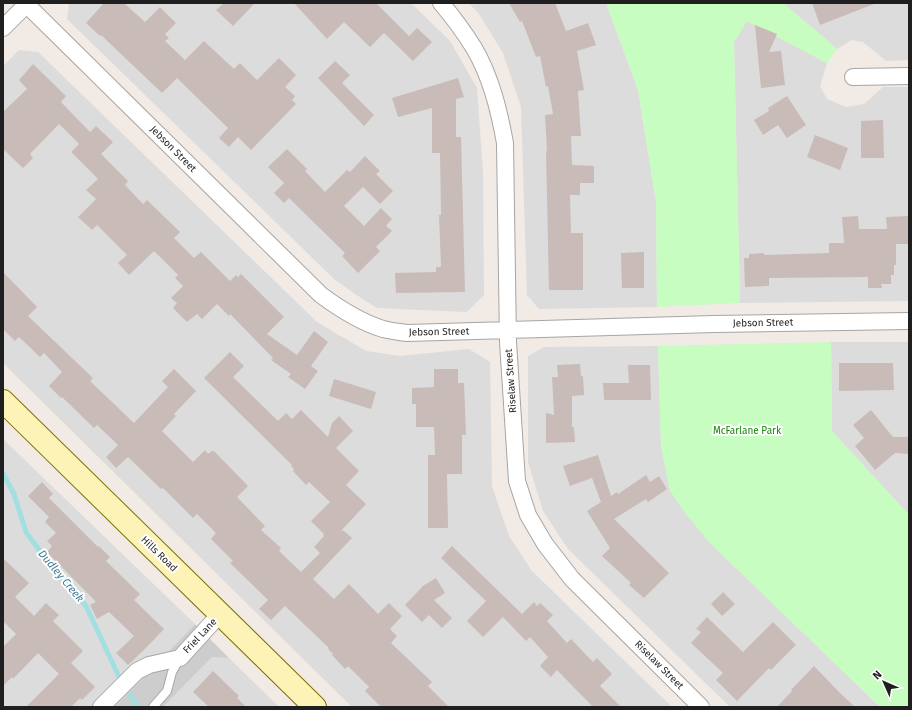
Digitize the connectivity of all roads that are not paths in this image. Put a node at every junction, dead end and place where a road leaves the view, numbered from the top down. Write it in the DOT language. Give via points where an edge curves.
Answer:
graph roads {
  1 [pos="441,3"];
  2 [pos="27,4"];
  3 [pos="3,28"];
  4 [pos="909,76"];
  5 [pos="853,77"];
  6 [pos="909,321"];
  7 [pos="507,330"];
  8 [pos="3,401"];
  9 [pos="220,614"];
  10 [pos="180,658"];
  11 [pos="101,707"];
  12 [pos="153,707"];
  13 [pos="315,707"];
  14 [pos="701,707"];
  1 -- 7 [label="street, Riselaw Street" via="475,49 490,83 505,142"];
  2 -- 3 [label="street"];
  2 -- 7 [label="street, Jebson Street" via="321,295 338,308 383,329 408,333"];
  4 -- 5 [label="street"];
  6 -- 7 [label="street, Jebson Street"];
  7 -- 14 [label="street, Riselaw Street" via="517,481 528,515 545,544 572,579"];
  8 -- 9 [label="main road, Hills Road"];
  9 -- 10 [label="street, Friel Lane"];
  9 -- 13 [label="main road, Hills Road"];
  10 -- 11 [label="street, Friel Lane" via="149,665 137,671"];
  10 -- 12 [label="lane" via="172,672 167,691"];
}
